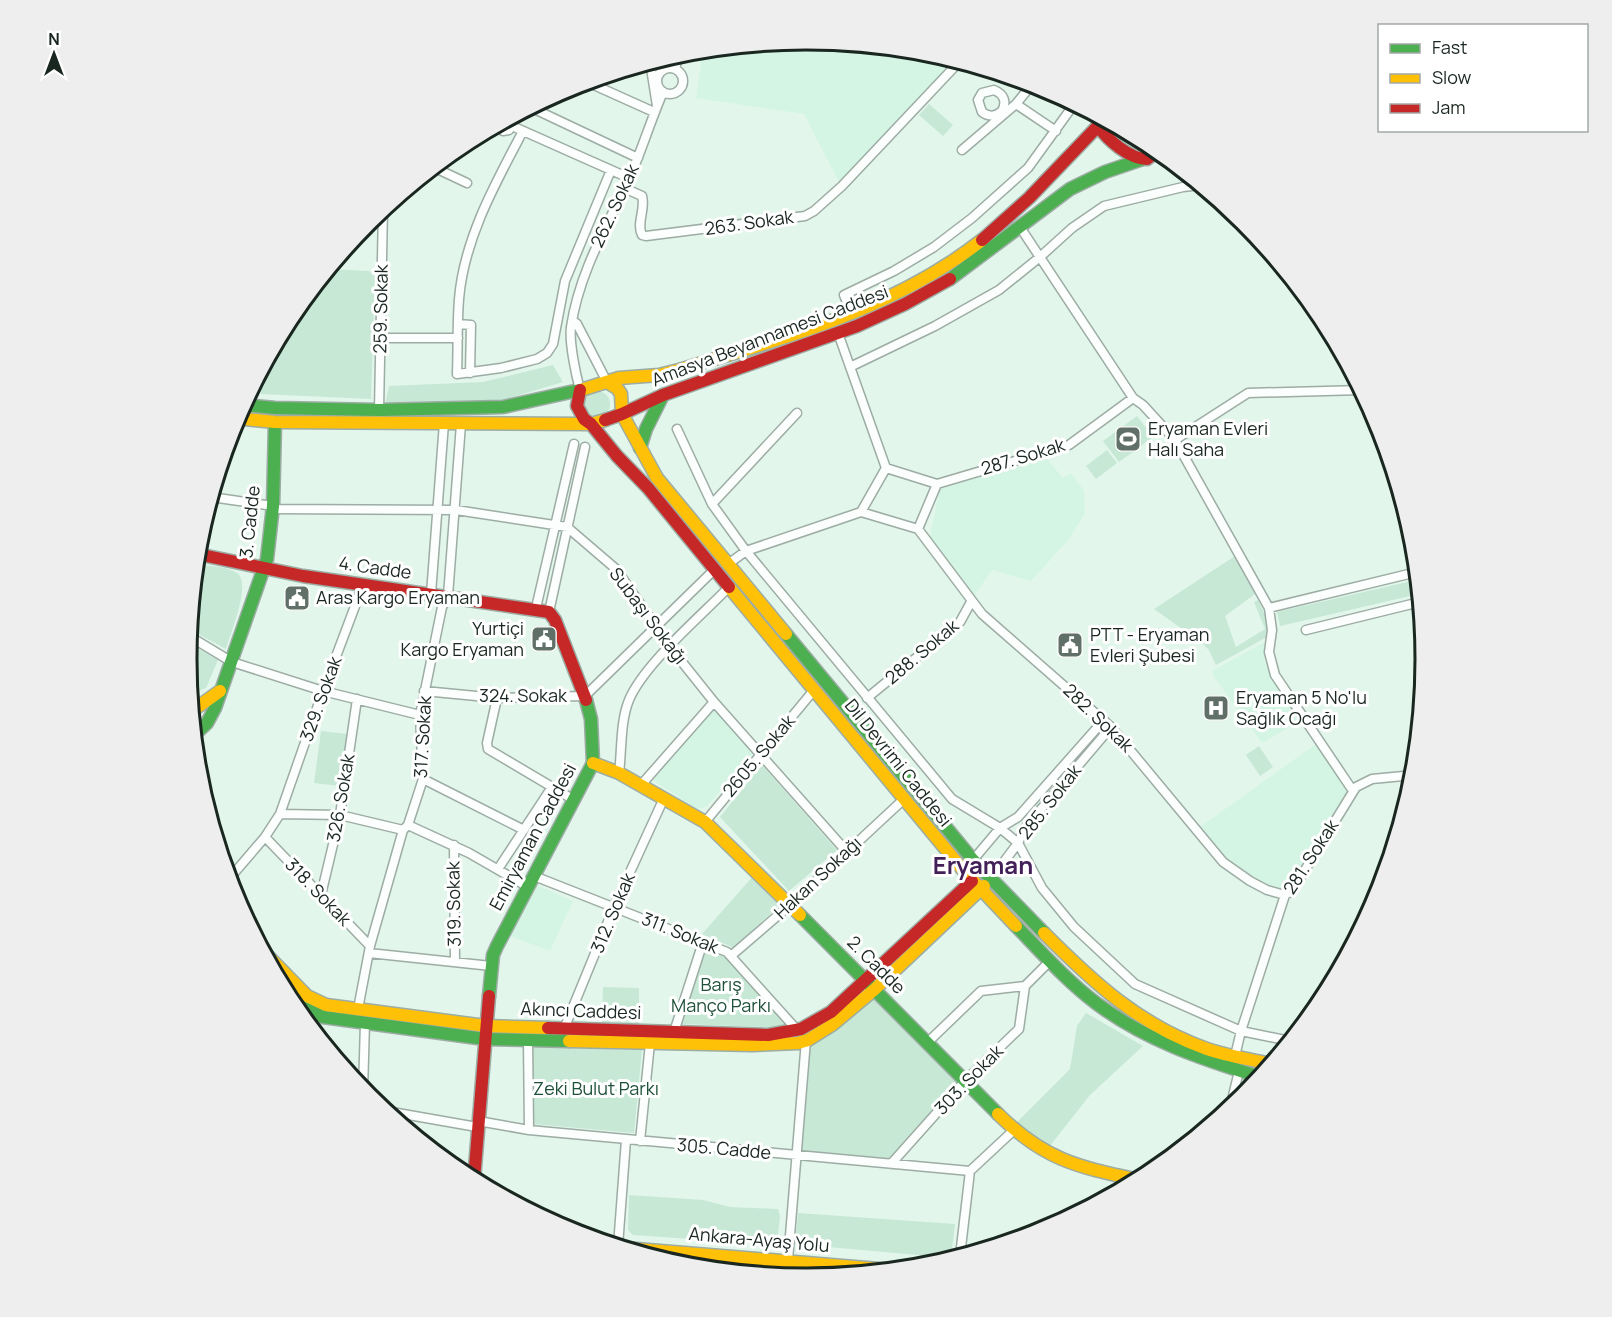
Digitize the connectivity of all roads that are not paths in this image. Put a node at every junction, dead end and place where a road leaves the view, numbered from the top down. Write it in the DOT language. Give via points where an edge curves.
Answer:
graph roads {
  1 [pos="676,63"];
  2 [pos="954,68"];
  3 [pos="651,69"];
  4 [pos="675,69"];
  5 [pos="600,88"];
  6 [pos="1026,91"];
  7 [pos="663,92"];
  8 [pos="1016,104"];
  9 [pos="655,109"];
  10 [pos="1070,110"];
  11 [pos="539,111"];
  12 [pos="514,124"];
  13 [pos="1097,124"];
  14 [pos="1100,125"];
  15 [pos="523,131"];
  16 [pos="1056,131"];
  17 [pos="962,150"];
  18 [pos="1144,152"];
  19 [pos="1150,156"];
  20 [pos="638,158"];
  21 [pos="611,170"];
  22 [pos="441,171"];
  23 [pos="629,178"];
  24 [pos="467,183"];
  25 [pos="1190,186"];
  26 [pos="624,188"];
  27 [pos="383,221"];
  28 [pos="1020,227"];
  29 [pos="1040,258"];
  30 [pos="852,314"];
  31 [pos="573,321"];
  32 [pos="458,324"];
  33 [pos="838,333"];
  34 [pos="380,338"];
  35 [pos="458,338"];
  36 [pos="850,367"];
  37 [pos="470,373"];
  38 [pos="608,382"];
  39 [pos="580,390"];
  40 [pos="1353,390"];
  41 [pos="663,395"];
  42 [pos="1133,398"];
  43 [pos="252,406"];
  44 [pos="379,410"];
  45 [pos="797,413"];
  46 [pos="622,414"];
  47 [pos="246,419"];
  48 [pos="275,422"];
  49 [pos="444,423"];
  50 [pos="591,423"];
  51 [pos="461,424"];
  52 [pos="677,429"];
  53 [pos="1175,440"];
  54 [pos="573,444"];
  55 [pos="585,447"];
  56 [pos="640,448"];
  57 [pos="886,468"];
  58 [pos="937,484"];
  59 [pos="219,498"];
  60 [pos="712,504"];
  61 [pos="272,508"];
  62 [pos="438,510"];
  63 [pos="456,510"];
  64 [pos="861,512"];
  65 [pos="555,525"];
  66 [pos="567,527"];
  67 [pos="918,529"];
  68 [pos="746,551"];
  69 [pos="206,556"];
  70 [pos="728,564"];
  71 [pos="264,567"];
  72 [pos="715,569"];
  73 [pos="1409,574"];
  74 [pos="363,585"];
  75 [pos="729,587"];
  76 [pos="431,594"];
  77 [pos="448,596"];
  78 [pos="971,602"];
  79 [pos="1412,604"];
  80 [pos="536,608"];
  81 [pos="1269,608"];
  82 [pos="549,612"];
  83 [pos="657,627"];
  84 [pos="1306,630"];
  85 [pos="197,641"];
  86 [pos="670,646"];
  87 [pos="232,662"];
  88 [pos="814,690"];
  89 [pos="220,691"];
  90 [pos="323,691"];
  91 [pos="424,691"];
  92 [pos="585,696"];
  93 [pos="497,698"];
  94 [pos="867,698"];
  95 [pos="357,699"];
  96 [pos="714,702"];
  97 [pos="199,706"];
  98 [pos="420,716"];
  99 [pos="1104,720"];
  100 [pos="1111,727"];
  101 [pos="201,728"];
  102 [pos="760,754"];
  103 [pos="593,763"];
  104 [pos="619,773"];
  105 [pos="1403,776"];
  106 [pos="423,779"];
  107 [pos="640,784"];
  108 [pos="552,787"];
  109 [pos="1353,791"];
  110 [pos="664,798"];
  111 [pos="904,799"];
  112 [pos="574,800"];
  113 [pos="280,814"];
  114 [pos="340,815"];
  115 [pos="705,822"];
  116 [pos="406,827"];
  117 [pos="1000,828"];
  118 [pos="524,830"];
  119 [pos="265,837"];
  120 [pos="1018,843"];
  121 [pos="454,845"];
  122 [pos="847,852"];
  123 [pos="973,860"];
  124 [pos="498,869"];
  125 [pos="963,870"];
  126 [pos="235,871"];
  127 [pos="991,879"];
  128 [pos="531,882"];
  129 [pos="976,886"];
  130 [pos="321,895"];
  131 [pos="1285,895"];
  132 [pos="790,905"];
  133 [pos="614,907"];
  134 [pos="703,942"];
  135 [pos="370,949"];
  136 [pos="732,956"];
  137 [pos="1050,961"];
  138 [pos="455,962"];
  139 [pos="491,966"];
  140 [pos="285,972"];
  141 [pos="871,985"];
  142 [pos="1024,986"];
  143 [pos="358,1009"];
  144 [pos="311,1012"];
  145 [pos="365,1023"];
  146 [pos="564,1029"];
  147 [pos="1241,1031"];
  148 [pos="485,1032"];
  149 [pos="674,1032"];
  150 [pos="802,1036"];
  151 [pos="650,1037"];
  152 [pos="1281,1039"];
  153 [pos="528,1040"];
  154 [pos="928,1042"];
  155 [pos="1235,1056"];
  156 [pos="1262,1062"];
  157 [pos="1239,1071"];
  158 [pos="1251,1074"];
  159 [pos="363,1077"];
  160 [pos="966,1080"];
  161 [pos="1234,1092"];
  162 [pos="401,1113"];
  163 [pos="478,1124"];
  164 [pos="528,1130"];
  165 [pos="1014,1130"];
  166 [pos="626,1140"];
  167 [pos="640,1141"];
  168 [pos="797,1155"];
  169 [pos="891,1164"];
  170 [pos="475,1169"];
  171 [pos="970,1171"];
  172 [pos="1125,1177"];
  173 [pos="619,1238"];
  174 [pos="961,1248"];
  175 [pos="665,1251"];
  176 [pos="788,1260"];
  177 [pos="848,1266"];
  1 -- 4 [label="street, 262. Sokak"];
  2 -- 26 [label="street, 263. Sokak" via="842,186 805,216 646,236 639,229 642,196"];
  3 -- 9 [label="street"];
  4 -- 7 [label="street, 262. Sokak" via="660,74 657,81"];
  4 -- 7 [label="street, 262. Sokak" via="681,75 681,87 675,93"];
  5 -- 9 [label="street"];
  6 -- 8 [label="street"];
  7 -- 9 [label="street, 262. Sokak"];
  8 -- 16 [label="street"];
  8 -- 17 [label="street"];
  9 -- 20 [label="street, 262. Sokak"];
  10 -- 16 [label="street"];
  11 -- 20 [label="street"];
  12 -- 15 [label="street"];
  13 -- 30 [label="main road, Amasya Beyannamesi Caddesi" via="1046,182 1001,224 921,281"];
  14 -- 18 [label="main road" via="1101,132 1117,145"];
  15 -- 21 [label="street"];
  15 -- 32 [label="street" via="476,230 461,287"];
  16 -- 30 [label="street" via="1028,168 972,218 934,247 844,295"];
  19 -- 28 [label="main road, Amasya Beyannamesi Caddesi" via="1088,178"];
  20 -- 23 [label="street, 262. Sokak"];
  21 -- 23 [label="street"];
  21 -- 37 [label="street" via="565,282 553,344 547,353 537,359"];
  22 -- 24 [label="street"];
  23 -- 26 [label="street, 262. Sokak"];
  25 -- 29 [label="street" via="1104,206 1072,228"];
  26 -- 31 [label="street, 262. Sokak" via="587,266"];
  27 -- 34 [label="street, 259. Sokak"];
  28 -- 29 [label="street"];
  28 -- 33 [label="main road, Amasya Beyannamesi Caddesi" via="929,292"];
  29 -- 36 [label="street" via="999,290"];
  29 -- 42 [label="street"];
  30 -- 38 [label="main road, Amasya Beyannamesi Caddesi" via="679,370"];
  31 -- 38 [label="street"];
  31 -- 39 [label="street, 262. Sokak" via="575,372"];
  32 -- 35 [label="street"];
  32 -- 37 [label="street" via="471,325"];
  33 -- 36 [label="street"];
  33 -- 41 [label="main road, Amasya Beyannamesi Caddesi"];
  34 -- 35 [label="street"];
  34 -- 44 [label="street, 259. Sokak"];
  35 -- 37 [label="street" via="457,374"];
  36 -- 57 [label="street"];
  38 -- 39 [label="main road"];
  38 -- 46 [label="main road" via="621,394"];
  39 -- 44 [label="main road" via="503,407"];
  39 -- 50 [label="main road" via="577,406"];
  40 -- 53 [label="street" via="1248,393"];
  41 -- 46 [label="main road, Amasya Beyannamesi Caddesi"];
  41 -- 56 [label="main road"];
  42 -- 53 [label="street"];
  42 -- 58 [label="street, 287. Sokak" via="1069,445"];
  43 -- 44 [label="main road"];
  45 -- 60 [label="street"];
  46 -- 50 [label="main road"];
  46 -- 56 [label="main road, Dil Devrimi Caddesi"];
  47 -- 48 [label="main road"];
  48 -- 49 [label="main road"];
  48 -- 61 [label="main road, 3. Cadde"];
  49 -- 51 [label="main road"];
  49 -- 62 [label="street"];
  50 -- 51 [label="main road"];
  50 -- 72 [label="main road, Dil Devrimi Caddesi"];
  51 -- 63 [label="street, 317. Sokak"];
  52 -- 60 [label="street"];
  53 -- 81 [label="street"];
  54 -- 65 [label="street"];
  55 -- 66 [label="street"];
  56 -- 70 [label="main road, Dil Devrimi Caddesi" via="657,478"];
  57 -- 58 [label="street"];
  57 -- 64 [label="street"];
  58 -- 67 [label="street"];
  59 -- 61 [label="street"];
  60 -- 68 [label="street"];
  61 -- 62 [label="street"];
  61 -- 71 [label="main road, 3. Cadde"];
  62 -- 63 [label="street"];
  62 -- 76 [label="street"];
  63 -- 65 [label="street"];
  63 -- 77 [label="street, 317. Sokak"];
  64 -- 67 [label="street"];
  64 -- 68 [label="street"];
  65 -- 66 [label="street"];
  65 -- 80 [label="street"];
  66 -- 82 [label="street"];
  66 -- 83 [label="street, Subaşı Sokağı" via="616,569"];
  67 -- 78 [label="street, 282. Sokak"];
  68 -- 70 [label="street"];
  68 -- 94 [label="street"];
  69 -- 71 [label="main road, 4. Cadde"];
  70 -- 123 [label="main road, Dil Devrimi Caddesi"];
  71 -- 74 [label="main road, 4. Cadde"];
  71 -- 87 [label="main road, 3. Cadde"];
  72 -- 75 [label="main road, Dil Devrimi Caddesi"];
  72 -- 83 [label="street, 324. Sokak"];
  73 -- 81 [label="street"];
  74 -- 76 [label="main road, 4. Cadde"];
  74 -- 90 [label="street, 329. Sokak"];
  75 -- 86 [label="street"];
  75 -- 88 [label="main road, Dil Devrimi Caddesi"];
  76 -- 77 [label="main road, 4. Cadde"];
  77 -- 80 [label="main road, 4. Cadde"];
  77 -- 91 [label="street, 317. Sokak" via="442,607"];
  78 -- 94 [label="street, 288. Sokak" via="960,622"];
  78 -- 99 [label="street, 282. Sokak"];
  79 -- 84 [label="street"];
  80 -- 82 [label="main road, 4. Cadde"];
  81 -- 109 [label="street" via="1269,652 1275,675"];
  82 -- 92 [label="main road, Emiryaman Caddesi"];
  83 -- 86 [label="street, Subaşı Sokağı"];
  83 -- 92 [label="street, 324. Sokak"];
  85 -- 87 [label="street"];
  86 -- 96 [label="street, Subaşı Sokağı"];
  86 -- 104 [label="street" via="629,700"];
  87 -- 89 [label="main road, 3. Cadde"];
  87 -- 90 [label="street"];
  88 -- 102 [label="street, 2605. Sokak"];
  88 -- 111 [label="main road, Dil Devrimi Caddesi"];
  89 -- 97 [label="main road"];
  89 -- 101 [label="main road, 3. Cadde" via="216,708"];
  90 -- 95 [label="street"];
  90 -- 113 [label="street, 329. Sokak"];
  91 -- 93 [label="street, 324. Sokak"];
  91 -- 98 [label="street, 317. Sokak"];
  92 -- 93 [label="street, 324. Sokak"];
  92 -- 103 [label="main road, Emiryaman Caddesi" via="591,719"];
  93 -- 108 [label="street" via="488,749"];
  94 -- 117 [label="street" via="952,799"];
  95 -- 98 [label="street"];
  95 -- 114 [label="street, 326. Sokak"];
  96 -- 102 [label="street, Subaşı Sokağı"];
  96 -- 107 [label="street"];
  98 -- 106 [label="street, 317. Sokak"];
  99 -- 100 [label="street, 282. Sokak"];
  99 -- 117 [label="street, 285. Sokak" via="1018,817"];
  100 -- 120 [label="street, 285. Sokak" via="1025,828"];
  100 -- 131 [label="street, 282. Sokak" via="1223,862 1250,881"];
  102 -- 115 [label="street, 2605. Sokak"];
  102 -- 122 [label="street, Subaşı Sokağı"];
  103 -- 104 [label="main road, 2. Cadde"];
  103 -- 112 [label="main road, Emiryaman Caddesi"];
  104 -- 107 [label="main road, 2. Cadde"];
  105 -- 109 [label="street" via="1367,780"];
  106 -- 116 [label="street, 317. Sokak"];
  106 -- 118 [label="street"];
  107 -- 110 [label="main road, 2. Cadde"];
  108 -- 112 [label="street"];
  108 -- 118 [label="street"];
  109 -- 131 [label="street, 281. Sokak" via="1292,891"];
  110 -- 115 [label="main road, 2. Cadde"];
  110 -- 133 [label="street, 312. Sokak"];
  111 -- 122 [label="street, Hakan Sokağı"];
  111 -- 125 [label="main road, Dil Devrimi Caddesi"];
  112 -- 128 [label="main road, Emiryaman Caddesi"];
  113 -- 114 [label="street, 311. Sokak"];
  113 -- 119 [label="street, 329. Sokak"];
  114 -- 116 [label="street, 311. Sokak"];
  114 -- 130 [label="street, 326. Sokak"];
  115 -- 132 [label="main road, 2. Cadde"];
  116 -- 121 [label="street, 311. Sokak"];
  116 -- 135 [label="street, 317. Sokak"];
  117 -- 120 [label="street"];
  117 -- 123 [label="street, 285. Sokak"];
  118 -- 124 [label="street"];
  119 -- 126 [label="street, 329. Sokak"];
  119 -- 130 [label="street, 318. Sokak"];
  120 -- 127 [label="street, 285. Sokak"];
  120 -- 147 [label="street" via="1042,888 1074,927 1136,984"];
  121 -- 124 [label="street, 311. Sokak"];
  121 -- 138 [label="street, 319. Sokak"];
  122 -- 132 [label="street, Hakan Sokağı"];
  123 -- 125 [label="main road"];
  123 -- 127 [label="main road, Dil Devrimi Caddesi"];
  124 -- 128 [label="street, 311. Sokak"];
  125 -- 129 [label="main road, Dil Devrimi Caddesi"];
  127 -- 129 [label="main road, Akıncı Caddesi"];
  127 -- 155 [label="main road, Dil Devrimi Caddesi" via="1098,986 1122,1004 1178,1037"];
  128 -- 133 [label="street, 311. Sokak"];
  128 -- 139 [label="main road, Emiryaman Caddesi" via="497,946"];
  129 -- 137 [label="main road, Dil Devrimi Caddesi"];
  129 -- 141 [label="main road, Akıncı Caddesi"];
  130 -- 135 [label="street, 318. Sokak"];
  131 -- 147 [label="street, 281. Sokak"];
  132 -- 136 [label="street, Hakan Sokağı"];
  132 -- 141 [label="main road, 2. Cadde"];
  133 -- 134 [label="street, 311. Sokak"];
  133 -- 146 [label="street, 312. Sokak"];
  134 -- 136 [label="street, 311. Sokak"];
  134 -- 149 [label="street"];
  135 -- 138 [label="street"];
  135 -- 143 [label="street, 317. Sokak"];
  136 -- 150 [label="street, 311. Sokak"];
  137 -- 142 [label="street"];
  137 -- 157 [label="main road, Dil Devrimi Caddesi" via="1096,1003 1136,1029 1176,1050"];
  138 -- 139 [label="street"];
  139 -- 148 [label="main road, Emiryaman Caddesi"];
  140 -- 143 [label="main road, Akıncı Caddesi" via="313,1000"];
  141 -- 150 [label="main road, Akıncı Caddesi" via="832,1025"];
  141 -- 154 [label="main road, 2. Cadde"];
  142 -- 154 [label="street" via="981,991"];
  142 -- 160 [label="street, 303. Sokak" via="1018,1029"];
  143 -- 148 [label="main road, Akıncı Caddesi"];
  144 -- 145 [label="main road, Akıncı Caddesi"];
  145 -- 148 [label="main road, Akıncı Caddesi"];
  145 -- 159 [label="street"];
  146 -- 148 [label="main road, Akıncı Caddesi"];
  146 -- 151 [label="main road, Akıncı Caddesi"];
  147 -- 152 [label="street"];
  147 -- 155 [label="street, 281. Sokak"];
  148 -- 153 [label="main road, Akıncı Caddesi"];
  148 -- 163 [label="main road, Emiryaman Caddesi"];
  149 -- 150 [label="main road, Akıncı Caddesi"];
  149 -- 151 [label="main road, Akıncı Caddesi"];
  150 -- 151 [label="main road, Akıncı Caddesi" via="798,1043 770,1045"];
  150 -- 168 [label="street"];
  151 -- 153 [label="main road, Akıncı Caddesi"];
  151 -- 167 [label="street"];
  153 -- 164 [label="street"];
  154 -- 160 [label="main road, 2. Cadde"];
  155 -- 156 [label="main road, Dil Devrimi Caddesi"];
  157 -- 158 [label="main road, Dil Devrimi Caddesi"];
  157 -- 161 [label="street"];
  160 -- 165 [label="main road, 2. Cadde"];
  160 -- 169 [label="street, 303. Sokak"];
  162 -- 163 [label="street, 305. Cadde"];
  163 -- 164 [label="street, 305. Cadde"];
  163 -- 170 [label="main road, Emiryaman Caddesi"];
  164 -- 166 [label="street, 305. Cadde"];
  165 -- 171 [label="street"];
  165 -- 172 [label="main road, 2. Cadde" via="1042,1151 1064,1161"];
  166 -- 167 [label="street, 305. Cadde"];
  166 -- 173 [label="street"];
  167 -- 168 [label="street, 305. Cadde"];
  168 -- 169 [label="street, 305. Cadde"];
  168 -- 176 [label="street"];
  169 -- 171 [label="street, 305. Cadde"];
  171 -- 174 [label="street"];
  175 -- 176 [label="main road, Ankara-Ayaş Yolu"];
  176 -- 177 [label="main road, Ankara-Ayaş Yolu"];
}
